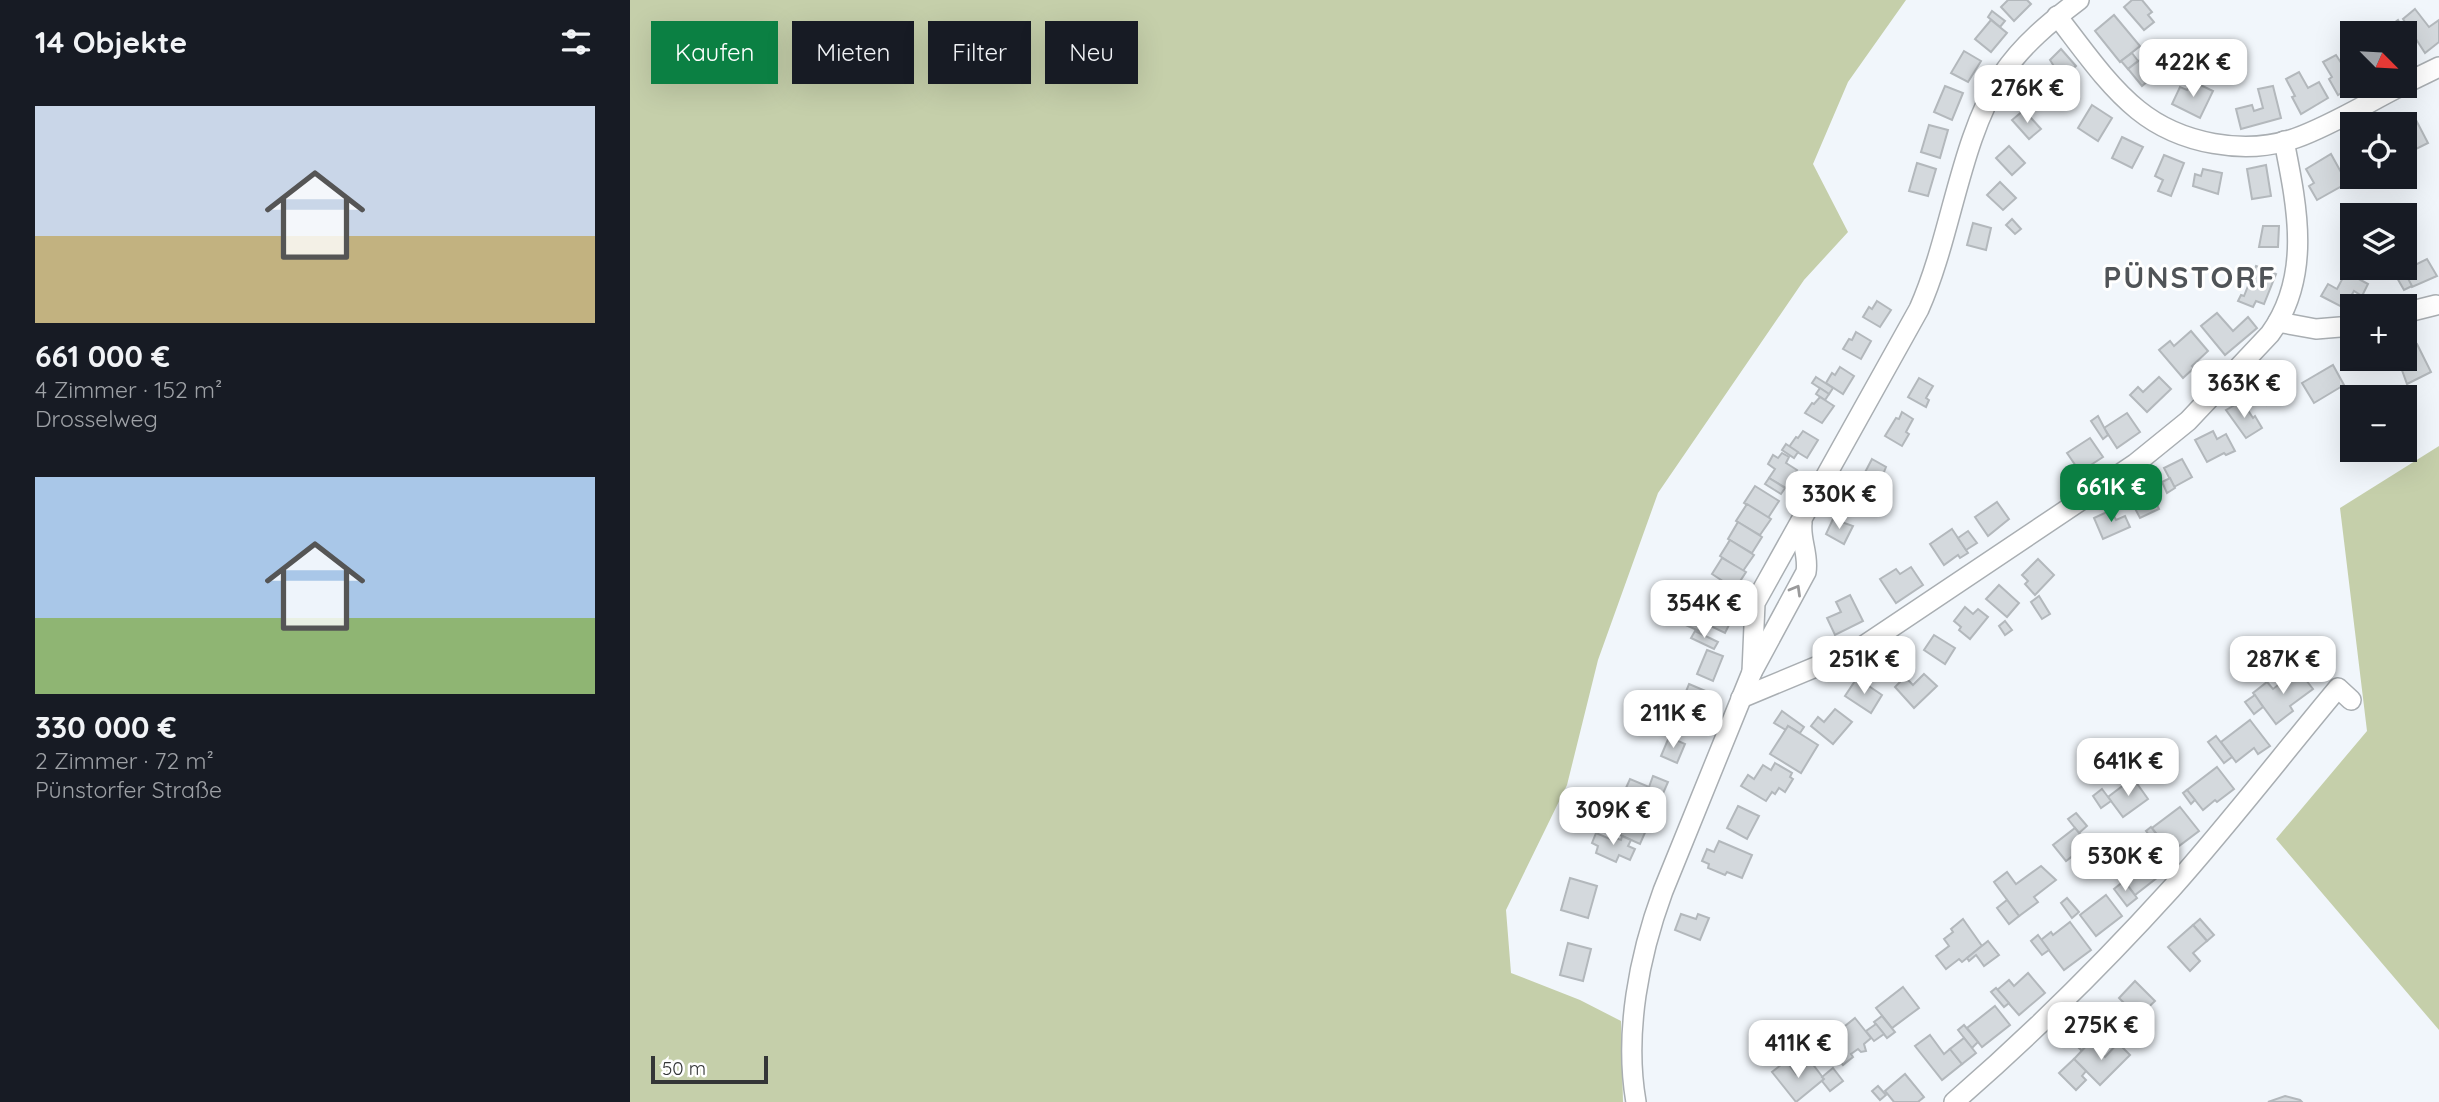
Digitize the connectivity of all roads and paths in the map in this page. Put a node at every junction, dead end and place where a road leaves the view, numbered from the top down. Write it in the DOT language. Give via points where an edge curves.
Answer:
graph roads {
  1 [pos="2079,0"];
  2 [pos="2057,16"];
  3 [pos="2439,67"];
  4 [pos="2417,78"];
  5 [pos="2377,98"];
  6 [pos="2284,141"];
  7 [pos="2436,305"];
  8 [pos="2417,310"];
  9 [pos="2278,322"];
  10 [pos="2340,328"];
  11 [pos="1803,518"];
  12 [pos="1752,672"];
  13 [pos="1741,698"];
  14 [pos="2351,700"];
  15 [pos="1636,1102"];
  16 [pos="1954,1102"];
  1 -- 2 [label="street"];
  2 -- 6 [label="street" via="2126,99 2154,121 2216,145"];
  2 -- 11 [label="street" via="2023,48 1995,87 1974,136 1936,269 1919,309"];
  3 -- 4 [label="street"];
  5 -- 6 [label="street"];
  6 -- 9 [label="street" via="2299,240 2294,276"];
  7 -- 8 [label="street"];
  9 -- 10 [label="street" via="2316,329"];
  9 -- 13 [label="street" via="2188,421 2135,464 1859,649"];
  11 -- 12 [label="street" via="1755,603"];
  12 -- 11 [label="street, one-way" via="1806,572"];
  12 -- 13 [label="street"];
  13 -- 15 [label="street" via="1651,925 1636,1002"];
  14 -- 16 [label="street" via="2338,688 2172,888 2008,1055"];
}
